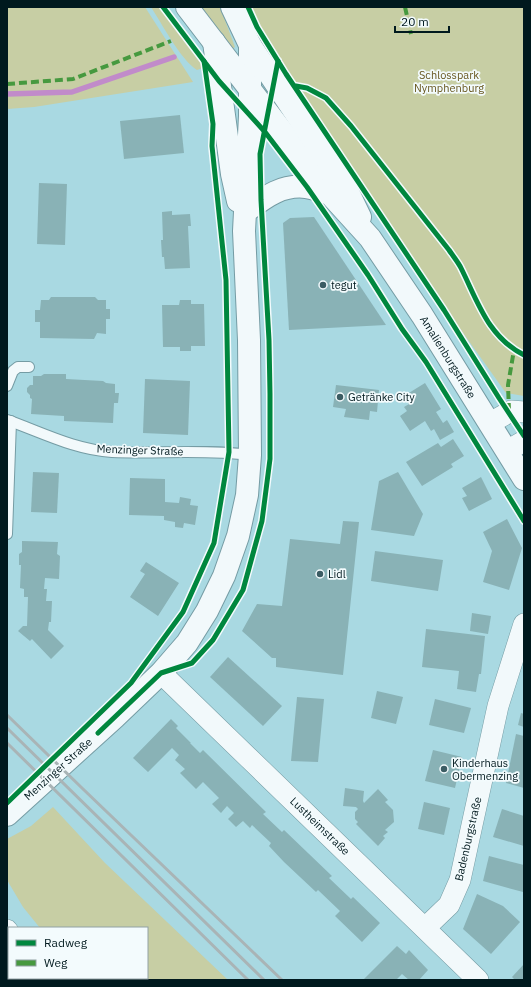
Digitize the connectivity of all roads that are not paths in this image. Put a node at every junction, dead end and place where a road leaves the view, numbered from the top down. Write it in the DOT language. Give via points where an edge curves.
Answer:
graph roads {
  1 [pos="187,7"];
  2 [pos="232,7"];
  3 [pos="214,42"];
  4 [pos="250,45"];
  5 [pos="251,90"];
  6 [pos="268,114"];
  7 [pos="330,194"];
  8 [pos="244,222"];
  9 [pos="370,238"];
  10 [pos="29,367"];
  11 [pos="7,386"];
  12 [pos="524,412"];
  13 [pos="9,420"];
  14 [pos="490,423"];
  15 [pos="516,446"];
  16 [pos="250,455"];
  17 [pos="524,478"];
  18 [pos="7,534"];
  19 [pos="524,624"];
  20 [pos="161,673"];
  21 [pos="7,815"];
  22 [pos="425,928"];
  23 [pos="478,980"];
  1 -- 3 [label="street, Menzinger Straße"];
  2 -- 4 [label="street, Menzinger Straße"];
  3 -- 5 [label="street, Menzinger Straße"];
  3 -- 8 [label="street, Menzinger Straße" via="232,174"];
  4 -- 5 [label="street, Menzinger Straße"];
  4 -- 9 [label="street, Amalienburgstraße" via="347,190"];
  5 -- 6 [label="street, Menzinger Straße"];
  5 -- 8 [label="street, Menzinger Straße"];
  6 -- 7 [label="street, Amalienburgstraße"];
  7 -- 8 [label="street" via="306,187 282,189 261,200"];
  7 -- 9 [label="street, Amalienburgstraße"];
  8 -- 16 [label="street, Menzinger Straße"];
  9 -- 14 [label="street, Amalienburgstraße"];
  10 -- 11 [label="lane" via="18,367 13,371"];
  12 -- 14 [label="street" via="511,411"];
  13 -- 16 [label="lane, Menzinger Straße" via="61,441 111,452 229,452"];
  13 -- 18 [label="lane, Menzinger Straße"];
  14 -- 15 [label="street, Amalienburgstraße"];
  15 -- 17 [label="street, Amalienburgstraße"];
  16 -- 20 [label="street, Menzinger Straße" via="243,517 224,576 207,611 187,643"];
  19 -- 22 [label="street, Badenburgstraße" via="498,706 460,880 449,905"];
  20 -- 21 [label="street, Menzinger Straße"];
  20 -- 22 [label="street, Lustheimstraße"];
  22 -- 23 [label="street, Lustheimstraße"];
}
